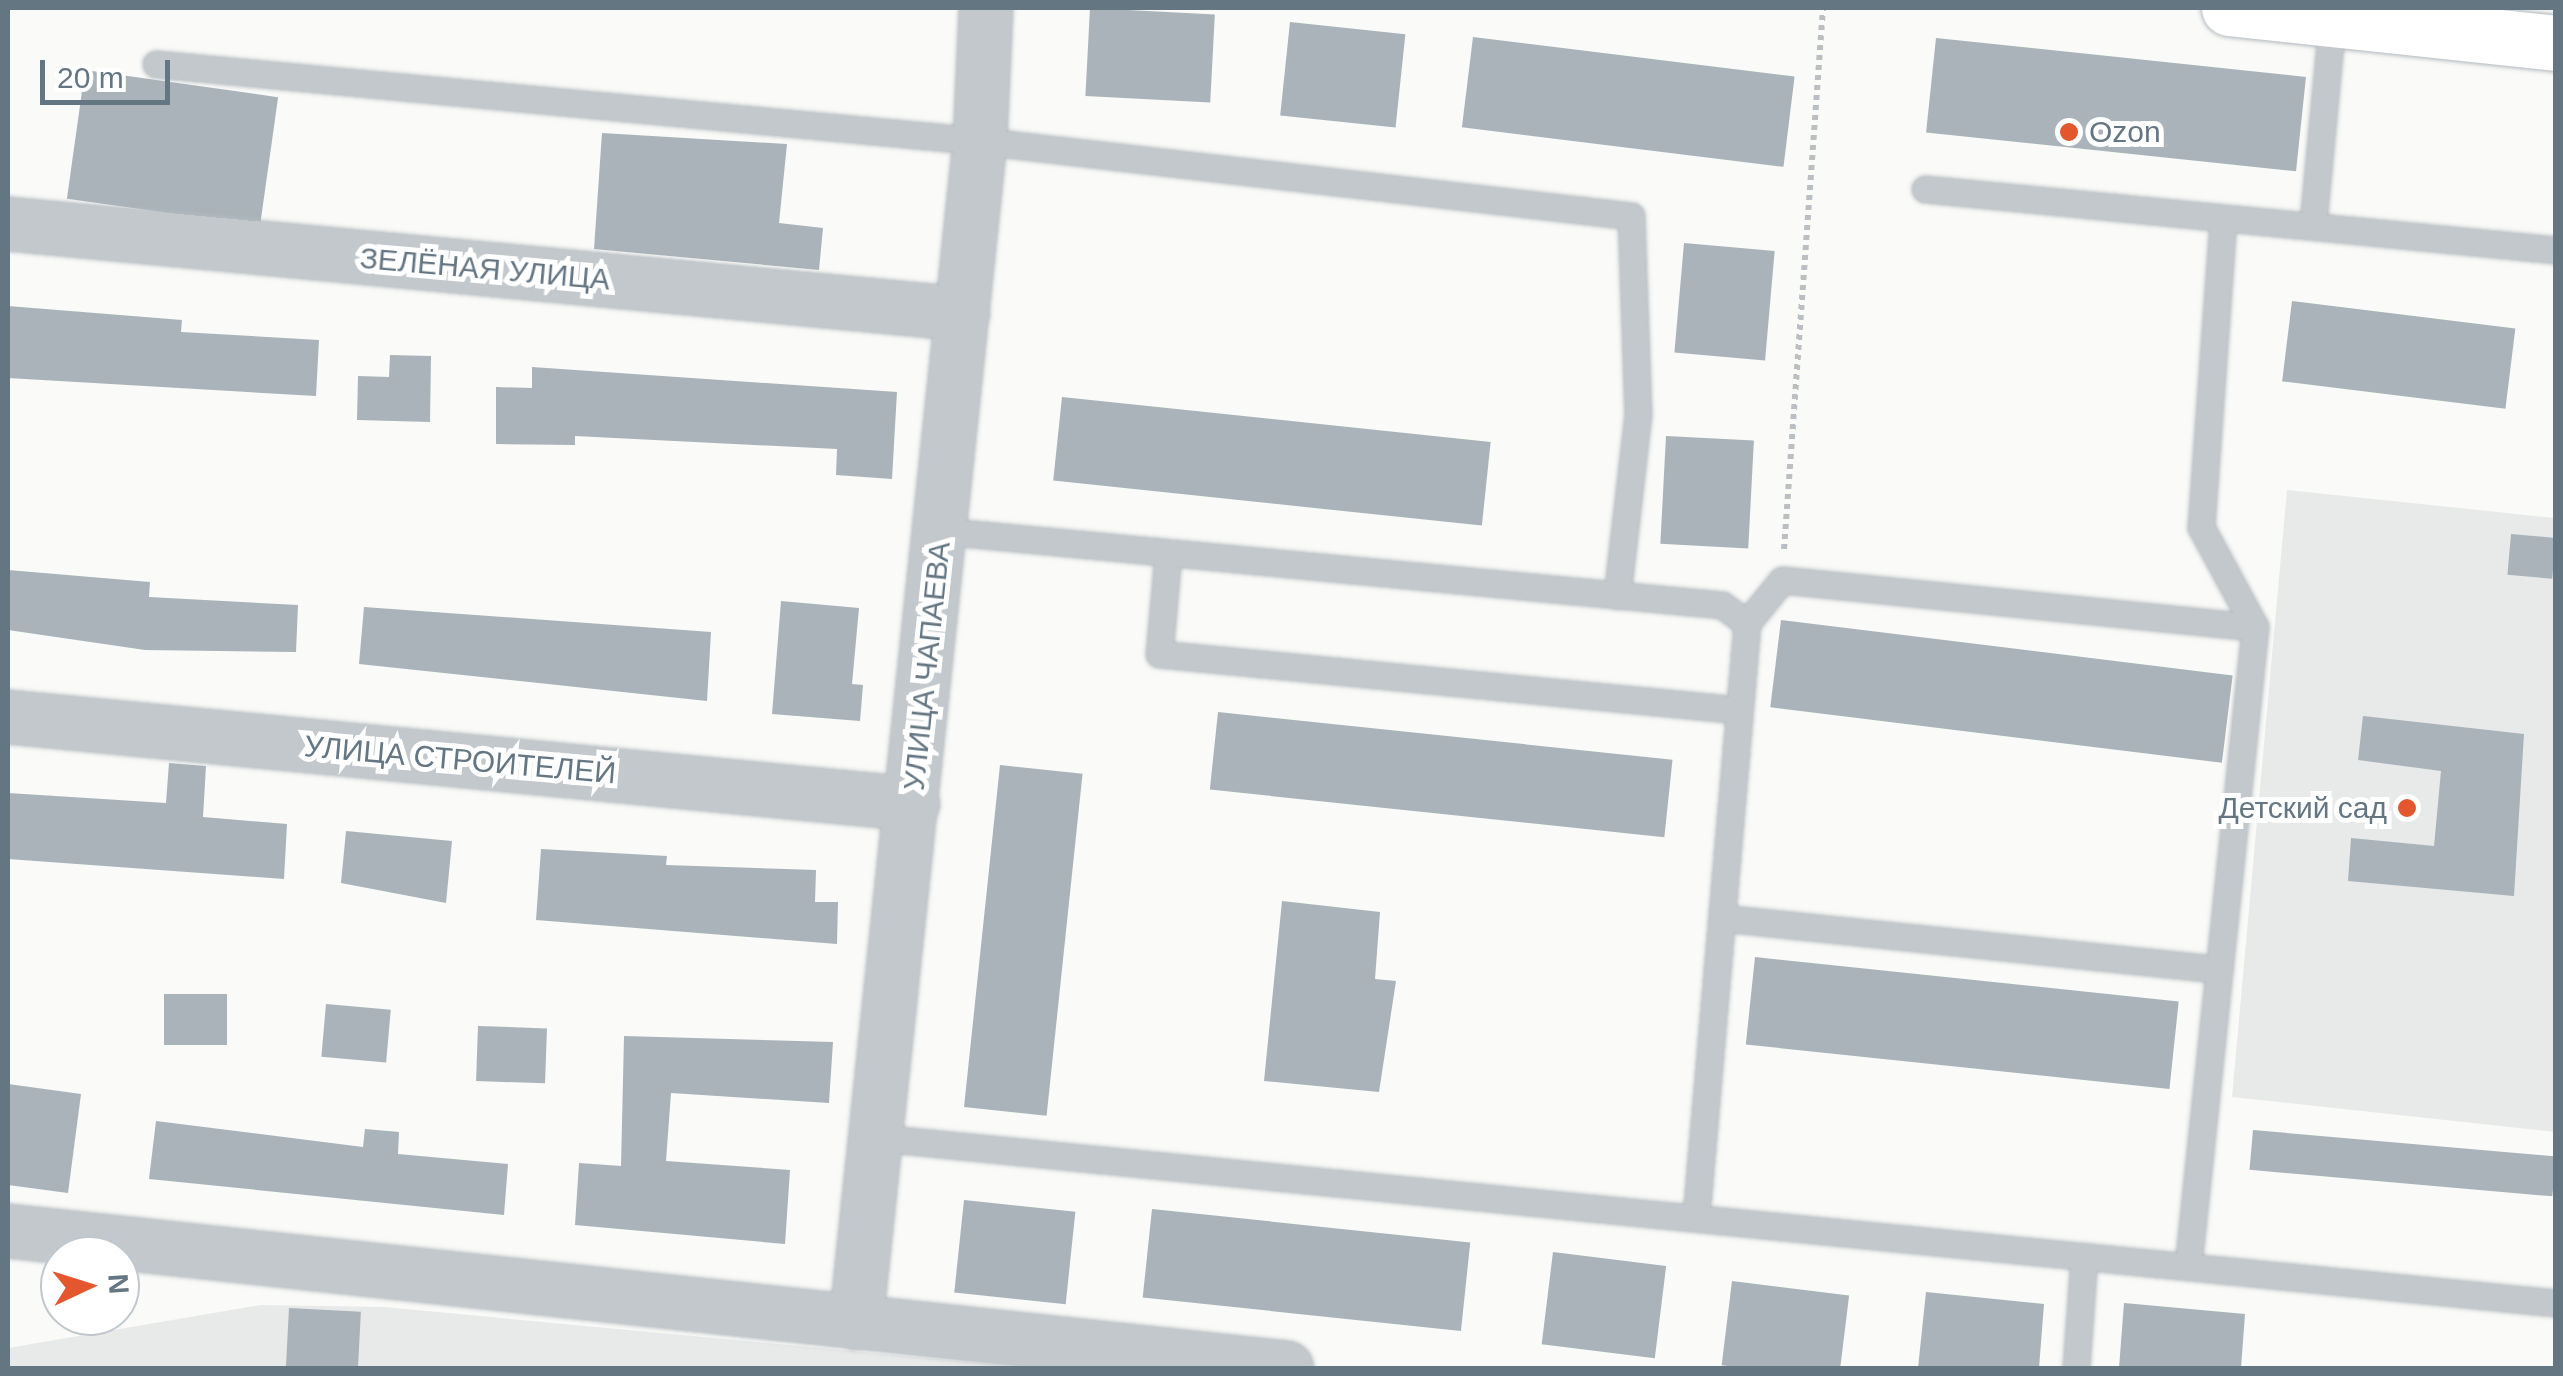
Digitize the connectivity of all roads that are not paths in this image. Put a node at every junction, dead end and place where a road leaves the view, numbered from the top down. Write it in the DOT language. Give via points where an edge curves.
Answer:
graph roads {
  1 [pos="986,8"];
  2 [pos="2229,8"];
  3 [pos="2333,13"];
  4 [pos="2556,43"];
  5 [pos="156,64"];
  6 [pos="980,140"];
  7 [pos="1925,189"];
  8 [pos="2224,220"];
  9 [pos="2313,223"];
  10 [pos="8,224"];
  11 [pos="2556,250"];
  12 [pos="963,314"];
  13 [pos="940,531"];
  14 [pos="1168,554"];
  15 [pos="1617,596"];
  16 [pos="1747,623"];
  17 [pos="2255,627"];
  18 [pos="1739,710"];
  19 [pos="8,717"];
  20 [pos="913,804"];
  21 [pos="1722,918"];
  22 [pos="2219,969"];
  23 [pos="879,1138"];
  24 [pos="1696,1217"];
  25 [pos="8,1231"];
  26 [pos="2084,1256"];
  27 [pos="2188,1266"];
  28 [pos="2556,1303"];
  29 [pos="856,1323"];
  30 [pos="1286,1368"];
  31 [pos="2076,1368"];
  1 -- 6 [label="street, УЛИЦА ЧАПАЕВА"];
  2 -- 3 [label="main road"];
  3 -- 4 [label="main road"];
  3 -- 9 [label="lane"];
  5 -- 6 [label="lane"];
  6 -- 12 [label="street, УЛИЦА ЧАПАЕВА"];
  6 -- 15 [label="lane" via="1630,216 1638,414"];
  7 -- 8 [label="lane"];
  8 -- 9 [label="lane"];
  8 -- 17 [label="lane" via="2201,526"];
  9 -- 11 [label="lane"];
  10 -- 12 [label="street, ЗЕЛЁНАЯ УЛИЦА"];
  12 -- 13 [label="street, УЛИЦА ЧАПАЕВА"];
  13 -- 14 [label="lane"];
  13 -- 20 [label="street, УЛИЦА ЧАПАЕВА"];
  14 -- 15 [label="lane"];
  14 -- 18 [label="lane" via="1159,654"];
  15 -- 16 [label="lane" via="1722,606"];
  16 -- 17 [label="lane" via="1782,580"];
  16 -- 18 [label="lane"];
  17 -- 22 [label="lane"];
  18 -- 21 [label="lane"];
  19 -- 20 [label="street, УЛИЦА СТРОИТЕЛЕЙ"];
  20 -- 23 [label="street, УЛИЦА ЧАПАЕВА"];
  21 -- 22 [label="lane"];
  21 -- 24 [label="lane"];
  22 -- 27 [label="lane"];
  23 -- 24 [label="lane"];
  23 -- 29 [label="street, УЛИЦА ЧАПАЕВА"];
  24 -- 26 [label="lane"];
  25 -- 29 [label="street"];
  26 -- 27 [label="lane"];
  26 -- 31 [label="lane"];
  27 -- 28 [label="lane"];
  29 -- 30 [label="street"];
}
